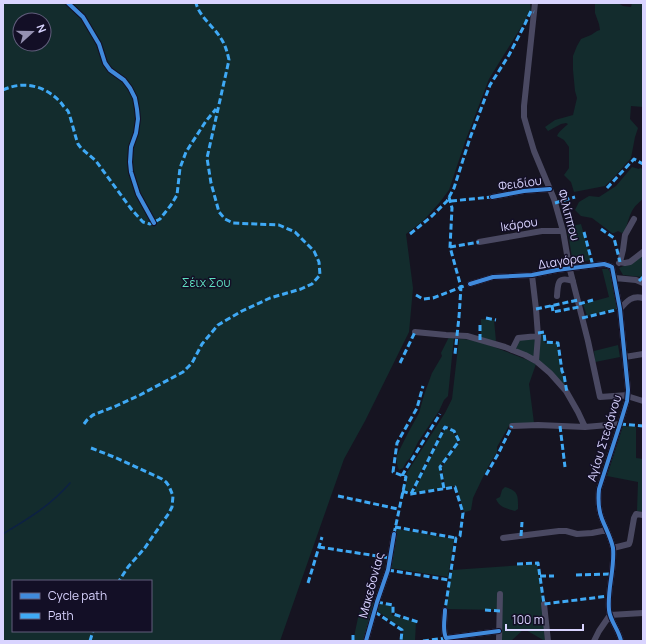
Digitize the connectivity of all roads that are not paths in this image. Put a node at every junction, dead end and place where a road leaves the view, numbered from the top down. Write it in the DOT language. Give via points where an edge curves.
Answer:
graph roads {
  1 [pos="534,3"];
  2 [pos="550,189"];
  3 [pos="492,196"];
  4 [pos="634,219"];
  5 [pos="563,231"];
  6 [pos="479,242"];
  7 [pos="643,252"];
  8 [pos="620,262"];
  9 [pos="612,267"];
  10 [pos="570,269"];
  11 [pos="532,275"];
  12 [pos="615,278"];
  13 [pos="573,281"];
  14 [pos="643,283"];
  15 [pos="470,284"];
  16 [pos="557,296"];
  17 [pos="643,298"];
  18 [pos="620,309"];
  19 [pos="415,332"];
  20 [pos="538,336"];
  21 [pos="512,350"];
  22 [pos="643,354"];
  23 [pos="625,357"];
  24 [pos="536,361"];
  25 [pos="628,396"];
  26 [pos="643,401"];
  27 [pos="620,424"];
  28 [pos="512,426"];
  29 [pos="585,427"];
  30 [pos="640,515"];
  31 [pos="607,530"];
  32 [pos="394,534"];
  33 [pos="503,538"];
  34 [pos="613,548"];
  35 [pos="500,594"];
  36 [pos="544,604"];
  37 [pos="445,610"];
  38 [pos="643,613"];
  39 [pos="610,615"];
  40 [pos="499,631"];
  41 [pos="366,641"];
  42 [pos="499,641"];
  43 [pos="548,641"];
  44 [pos="594,641"];
  45 [pos="621,641"];
  1 -- 2 [label="street, Φιλίππου" via="524,116 534,151"];
  2 -- 3 [label="street, Φειδίου"];
  2 -- 5 [label="street, Φιλίππου"];
  4 -- 8 [label="street" via="625,235"];
  5 -- 6 [label="street, Ικάρου" via="542,231"];
  5 -- 10 [label="street, Φιλίππου"];
  7 -- 8 [label="street" via="630,262"];
  8 -- 9 [label="street"];
  9 -- 10 [label="street, Διαγόρα" via="604,264"];
  9 -- 12 [label="street"];
  10 -- 11 [label="street, Διαγόρα"];
  10 -- 13 [label="street, Φιλίππου"];
  11 -- 15 [label="street, Διαγόρα" via="494,278"];
  11 -- 20 [label="street"];
  12 -- 14 [label="street"];
  12 -- 18 [label="street"];
  13 -- 16 [label="street" via="559,281"];
  13 -- 25 [label="street, Φιλίππου" via="600,398"];
  17 -- 18 [label="street" via="632,298"];
  18 -- 23 [label="street, Αγίου Στεφάνου"];
  19 -- 21 [label="street" via="468,336"];
  20 -- 21 [label="street" via="518,338"];
  20 -- 24 [label="street"];
  21 -- 24 [label="street"];
  22 -- 23 [label="street"];
  23 -- 25 [label="street, Αγίου Στεφάνου"];
  24 -- 29 [label="street" via="566,391"];
  25 -- 26 [label="street"];
  25 -- 27 [label="street, Αγίου Στεφάνου"];
  27 -- 29 [label="street"];
  27 -- 31 [label="street, Αγίου Στεφάνου" via="598,489 599,507"];
  28 -- 29 [label="street"];
  30 -- 34 [label="street" via="636,514 634,518 630,542"];
  31 -- 33 [label="street" via="585,534 559,531"];
  31 -- 34 [label="street, Αγίου Στεφάνου"];
  32 -- 41 [label="street, Μακεδονίας" via="388,570"];
  34 -- 39 [label="street, Αγίου Στεφάνου"];
  35 -- 40 [label="street"];
  36 -- 43 [label="street"];
  37 -- 40 [label="street" via="446,638"];
  38 -- 39 [label="street"];
  39 -- 44 [label="street"];
  39 -- 45 [label="street, Αγίου Στεφάνου"];
  40 -- 42 [label="street"];
}
